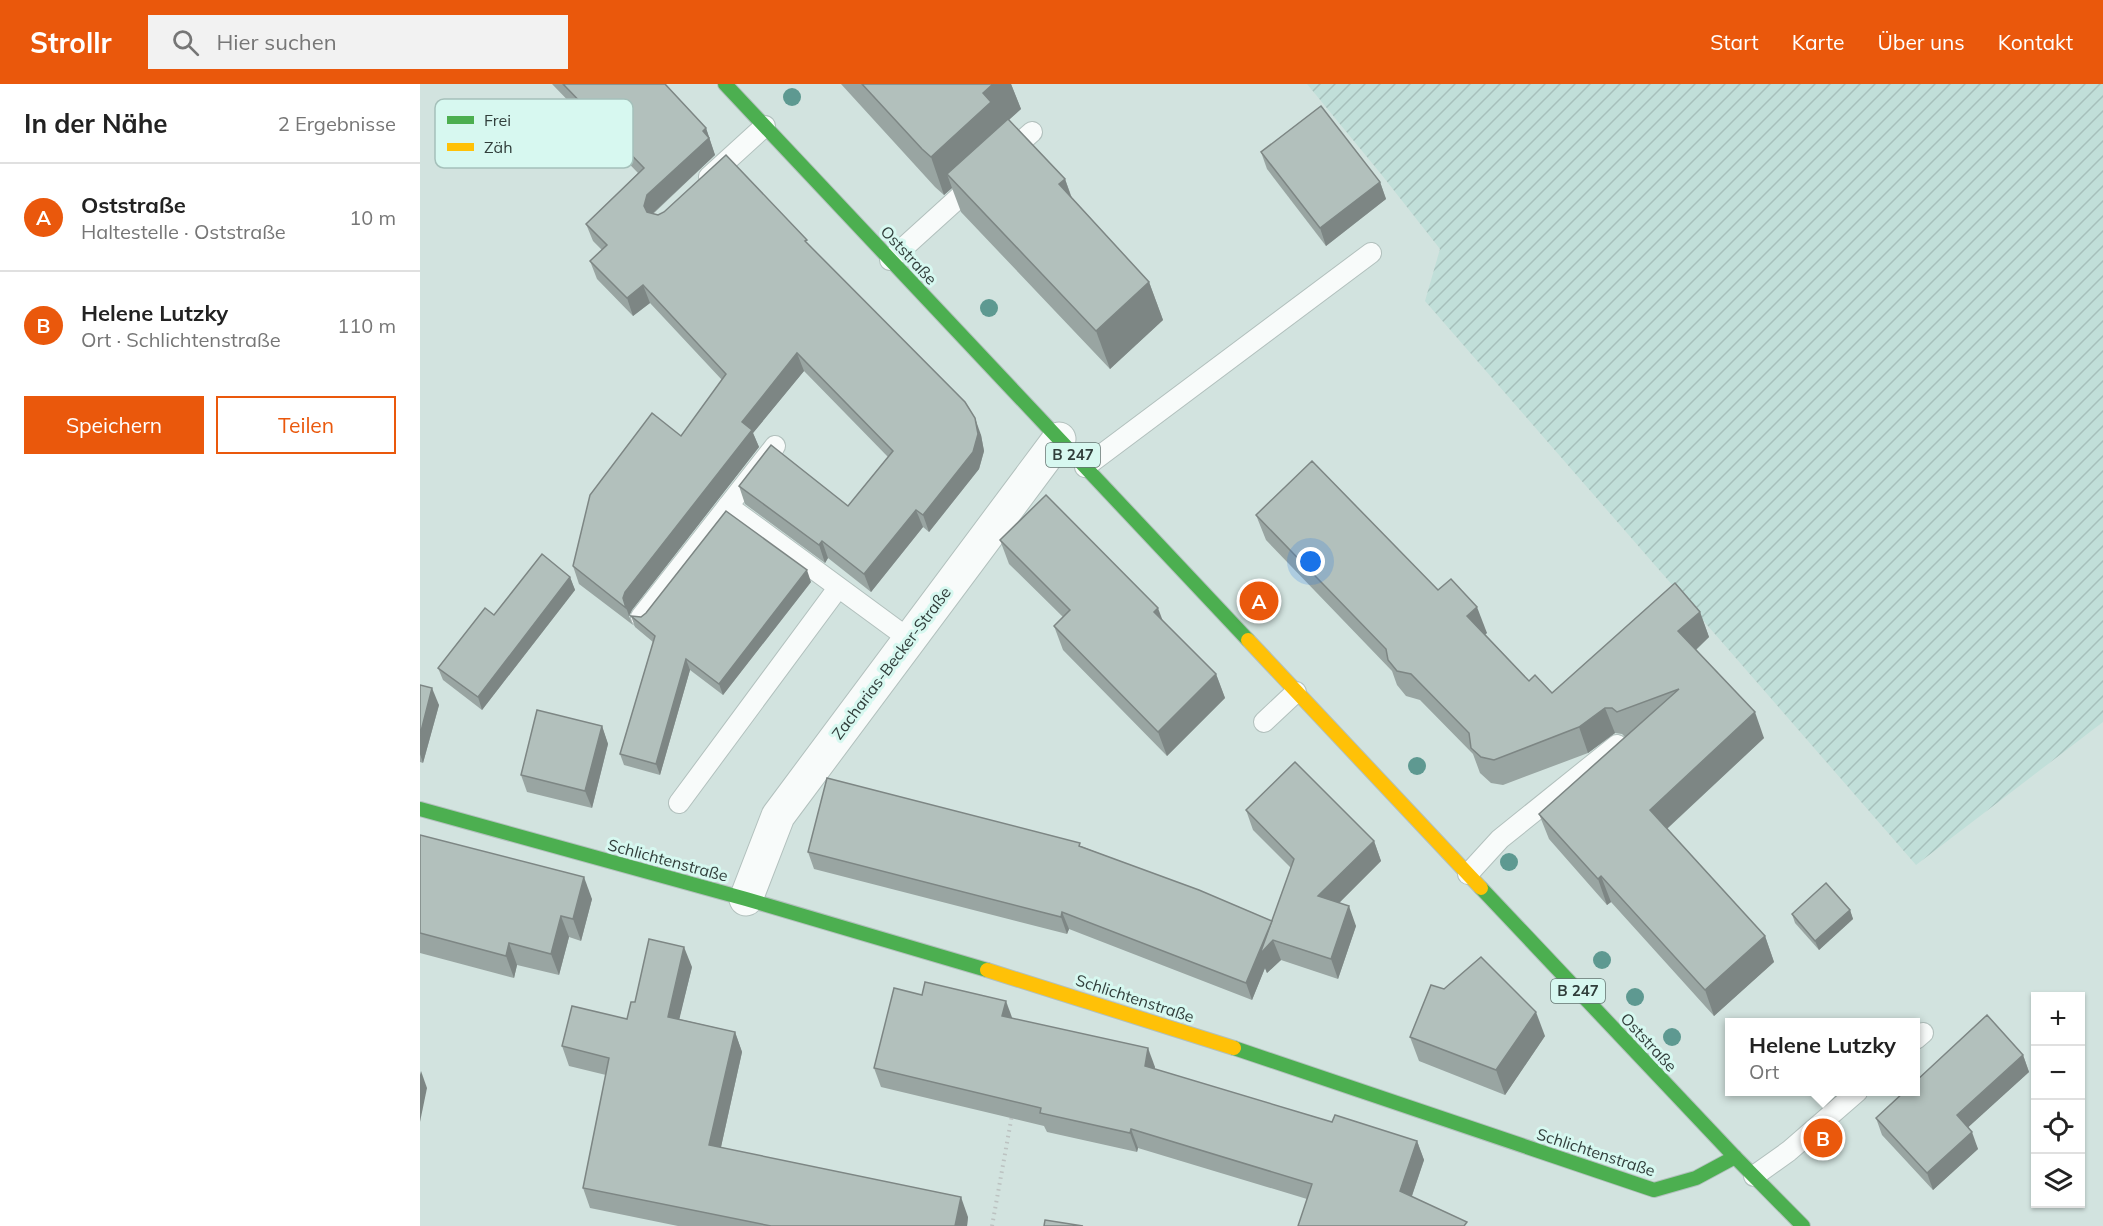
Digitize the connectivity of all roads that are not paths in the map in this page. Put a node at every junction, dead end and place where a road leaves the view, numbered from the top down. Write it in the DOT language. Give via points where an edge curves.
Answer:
graph roads {
  1 [pos="725,84"];
  2 [pos="765,126"];
  3 [pos="1032,132"];
  4 [pos="696,189"];
  5 [pos="1371,253"];
  6 [pos="890,260"];
  7 [pos="1059,439"];
  8 [pos="775,446"];
  9 [pos="1085,467"];
  10 [pos="728,506"];
  11 [pos="838,588"];
  12 [pos="641,617"];
  13 [pos="909,639"];
  14 [pos="1296,692"];
  15 [pos="1264,722"];
  16 [pos="1617,745"];
  17 [pos="679,803"];
  18 [pos="420,809"];
  19 [pos="1468,874"];
  20 [pos="746,898"];
  21 [pos="1852,1096"];
  22 [pos="1735,1157"];
  23 [pos="1754,1176"];
  24 [pos="1803,1226"];
  1 -- 2 [label="main road, Oststraße / B 247"];
  2 -- 4 [label="lane"];
  2 -- 6 [label="main road, Oststraße / B 247"];
  3 -- 6 [label="lane"];
  5 -- 9 [label="lane"];
  6 -- 7 [label="main road, Oststraße / B 247"];
  7 -- 9 [label="main road, Oststraße / B 247"];
  7 -- 13 [label="street, Zacharias-Becker-Straße"];
  8 -- 10 [label="lane"];
  9 -- 14 [label="main road, Oststraße / B 247"];
  10 -- 11 [label="lane"];
  10 -- 12 [label="lane"];
  11 -- 13 [label="lane"];
  11 -- 17 [label="lane"];
  13 -- 20 [label="street, Zacharias-Becker-Straße" via="778,816"];
  14 -- 15 [label="lane"];
  14 -- 19 [label="main road, Oststraße / B 247"];
  16 -- 19 [label="lane" via="1500,839"];
  18 -- 20 [label="main road, Schlichtenstraße"];
  19 -- 22 [label="main road, Oststraße / B 247"];
  20 -- 22 [label="main road, Schlichtenstraße" via="1199,1036 1654,1190 1687,1183"];
  21 -- 23 [label="lane" via="1790,1151"];
  22 -- 23 [label="main road, B 247"];
  23 -- 24 [label="main road, B 247"];
}
